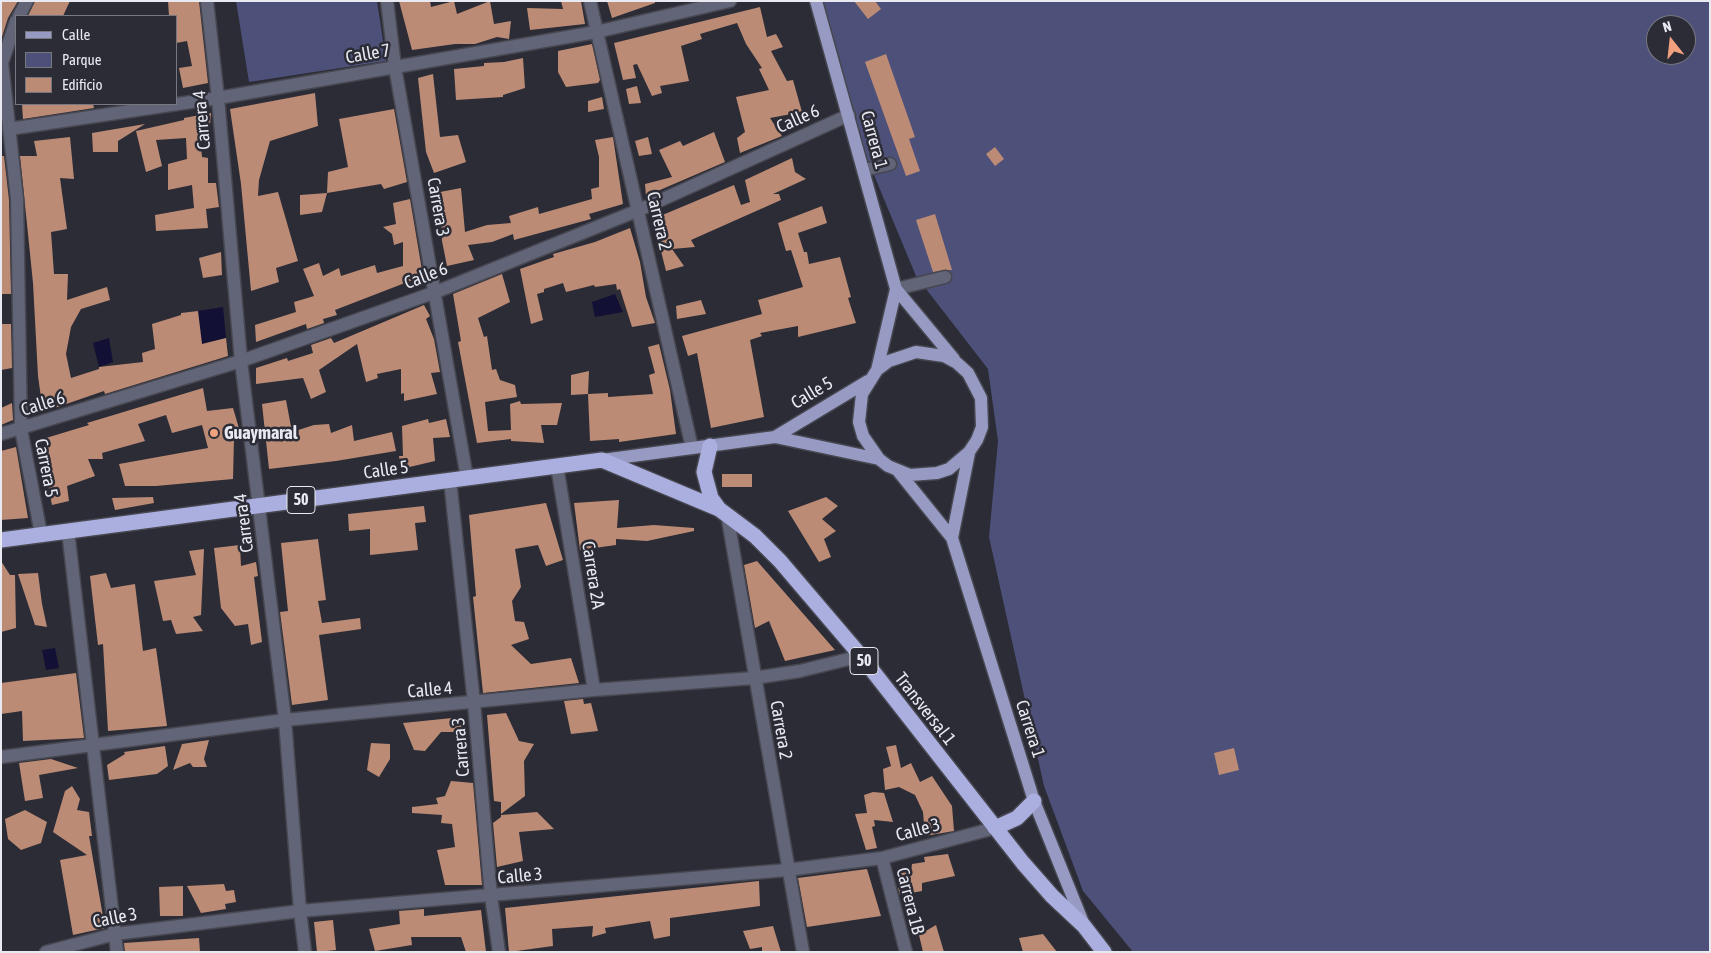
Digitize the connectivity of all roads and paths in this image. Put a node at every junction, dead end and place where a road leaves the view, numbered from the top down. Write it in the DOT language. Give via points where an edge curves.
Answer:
graph roads {
  1 [pos="26,1"];
  2 [pos="208,1"];
  3 [pos="387,1"];
  4 [pos="590,1"];
  5 [pos="730,1"];
  6 [pos="816,1"];
  7 [pos="19,15"];
  8 [pos="15,24"];
  9 [pos="596,32"];
  10 [pos="2,63"];
  11 [pos="395,67"];
  12 [pos="218,98"];
  13 [pos="178,104"];
  14 [pos="171,105"];
  15 [pos="849,115"];
  16 [pos="9,129"];
  17 [pos="890,164"];
  18 [pos="864,170"];
  19 [pos="639,210"];
  20 [pos="945,278"];
  21 [pos="896,288"];
  22 [pos="436,292"];
  23 [pos="241,361"];
  24 [pos="957,363"];
  25 [pos="877,370"];
  26 [pos="868,381"];
  27 [pos="21,429"];
  28 [pos="1,434"];
  29 [pos="775,437"];
  30 [pos="710,446"];
  31 [pos="692,448"];
  32 [pos="969,452"];
  33 [pos="602,460"];
  34 [pos="879,460"];
  35 [pos="557,466"];
  36 [pos="898,471"];
  37 [pos="467,478"];
  38 [pos="450,480"];
  39 [pos="260,506"];
  40 [pos="723,512"];
  41 [pos="68,531"];
  42 [pos="41,534"];
  43 [pos="952,538"];
  44 [pos="1,540"];
  45 [pos="861,656"];
  46 [pos="754,678"];
  47 [pos="594,690"];
  48 [pos="474,703"];
  49 [pos="285,720"];
  50 [pos="93,746"];
  51 [pos="1,757"];
  52 [pos="1034,801"];
  53 [pos="995,828"];
  54 [pos="882,858"];
  55 [pos="787,870"];
  56 [pos="491,896"];
  57 [pos="300,911"];
  58 [pos="1084,926"];
  59 [pos="115,934"];
  60 [pos="46,952"];
  61 [pos="117,952"];
  62 [pos="305,952"];
  63 [pos="499,952"];
  64 [pos="803,952"];
  65 [pos="906,952"];
  66 [pos="1104,952"];
  1 -- 7 [label="street"];
  2 -- 12 [label="street, Carrera 4"];
  3 -- 11 [label="street, Carrera 3"];
  4 -- 9 [label="street, Carrera 2"];
  5 -- 9 [label="street, Calle 7"];
  6 -- 15 [label="main road, Carrera 1"];
  8 -- 10 [label="street, Carrera 5"];
  9 -- 11 [label="street, Calle 7"];
  9 -- 19 [label="street, Carrera 2"];
  10 -- 16 [label="street, Carrera 5"];
  11 -- 12 [label="street, Calle 7"];
  11 -- 22 [label="street, Carrera 3"];
  12 -- 13 [label="street, Calle 7"];
  12 -- 23 [label="street, Carrera 4"];
  14 -- 16 [label="street, Calle 7"];
  15 -- 18 [label="main road, Carrera 1"];
  15 -- 19 [label="street, Calle 6"];
  16 -- 27 [label="street, Carrera 5" via="17,199"];
  17 -- 18 [label="street"];
  18 -- 21 [label="main road, Carrera 1"];
  19 -- 22 [label="street, Calle 6"];
  19 -- 31 [label="street, Carrera 2"];
  20 -- 21 [label="street"];
  21 -- 24 [label="main road, Carrera 1"];
  21 -- 25 [label="main road, Carrera 1"];
  22 -- 23 [label="street, Calle 6"];
  22 -- 37 [label="street, Carrera 3"];
  23 -- 27 [label="street, Calle 6"];
  23 -- 39 [label="street, Carrera 4"];
  24 -- 25 [label="main road, 50" via="944,356 916,352 902,355"];
  24 -- 32 [label="main road, 50" via="976,385 981,398 982,427"];
  25 -- 26 [label="main road, 50"];
  26 -- 29 [label="main road, Calle 5 / 50"];
  26 -- 34 [label="main road, 50" via="862,394 859,422 863,436"];
  27 -- 28 [label="street, Calle 6"];
  27 -- 42 [label="street, Carrera 5"];
  29 -- 30 [label="main road, Calle 5 / 50"];
  29 -- 34 [label="main road, Calle 5 / 50"];
  30 -- 31 [label="main road, Calle 5 / 50"];
  30 -- 40 [label="highway, Transversal 1" via="705,479 711,498"];
  31 -- 33 [label="main road, Calle 5 / 50"];
  32 -- 36 [label="main road, 50" via="949,469 937,473 910,475"];
  32 -- 43 [label="main road, Carrera 1 / 50"];
  33 -- 35 [label="highway, Calle 5 / 50"];
  33 -- 40 [label="highway, Transversal 1 / 50"];
  34 -- 36 [label="main road, 50"];
  35 -- 37 [label="highway, Calle 5 / 50"];
  35 -- 47 [label="street, Carrera 2A"];
  36 -- 43 [label="main road, Carrera 1 / 50"];
  37 -- 38 [label="highway, Calle 5 / 50"];
  38 -- 39 [label="highway, Calle 5 / 50"];
  38 -- 48 [label="street, Carrera 3"];
  39 -- 41 [label="highway, Calle 5 / 50"];
  39 -- 49 [label="street, Carrera 4"];
  40 -- 45 [label="highway, Transversal 1 / 50" via="780,560"];
  40 -- 46 [label="street, Carrera 2"];
  41 -- 42 [label="highway, Calle 5 / 50"];
  41 -- 50 [label="street"];
  42 -- 44 [label="highway, Calle 5 / 50"];
  43 -- 52 [label="main road, Carrera 1 / 50"];
  45 -- 46 [label="street, Calle 4"];
  45 -- 53 [label="highway, Transversal 1 / 50"];
  46 -- 47 [label="street, Calle 4"];
  46 -- 55 [label="street, Carrera 2"];
  47 -- 48 [label="street, Calle 4"];
  48 -- 49 [label="street, Calle 4"];
  48 -- 56 [label="street, Carrera 3"];
  49 -- 50 [label="street, Calle 4"];
  49 -- 57 [label="street, Carrera 4"];
  50 -- 51 [label="street, Calle 4"];
  50 -- 59 [label="street"];
  52 -- 53 [label="highway" via="1016,818"];
  52 -- 58 [label="main road, Carrera 1 / 50"];
  53 -- 54 [label="street, Calle 3"];
  53 -- 58 [label="highway, Transversal 1 / 50" via="1052,896"];
  54 -- 55 [label="street, Calle 3"];
  54 -- 65 [label="street, Carrera 1B"];
  55 -- 56 [label="street, Calle 3"];
  55 -- 64 [label="street, Carrera 2"];
  56 -- 57 [label="street, Calle 3"];
  56 -- 63 [label="street, Carrera 3"];
  57 -- 59 [label="street, Calle 3"];
  57 -- 62 [label="street, Carrera 4"];
  58 -- 66 [label="highway, 50"];
  59 -- 60 [label="street, Calle 3"];
  59 -- 61 [label="street"];
}
